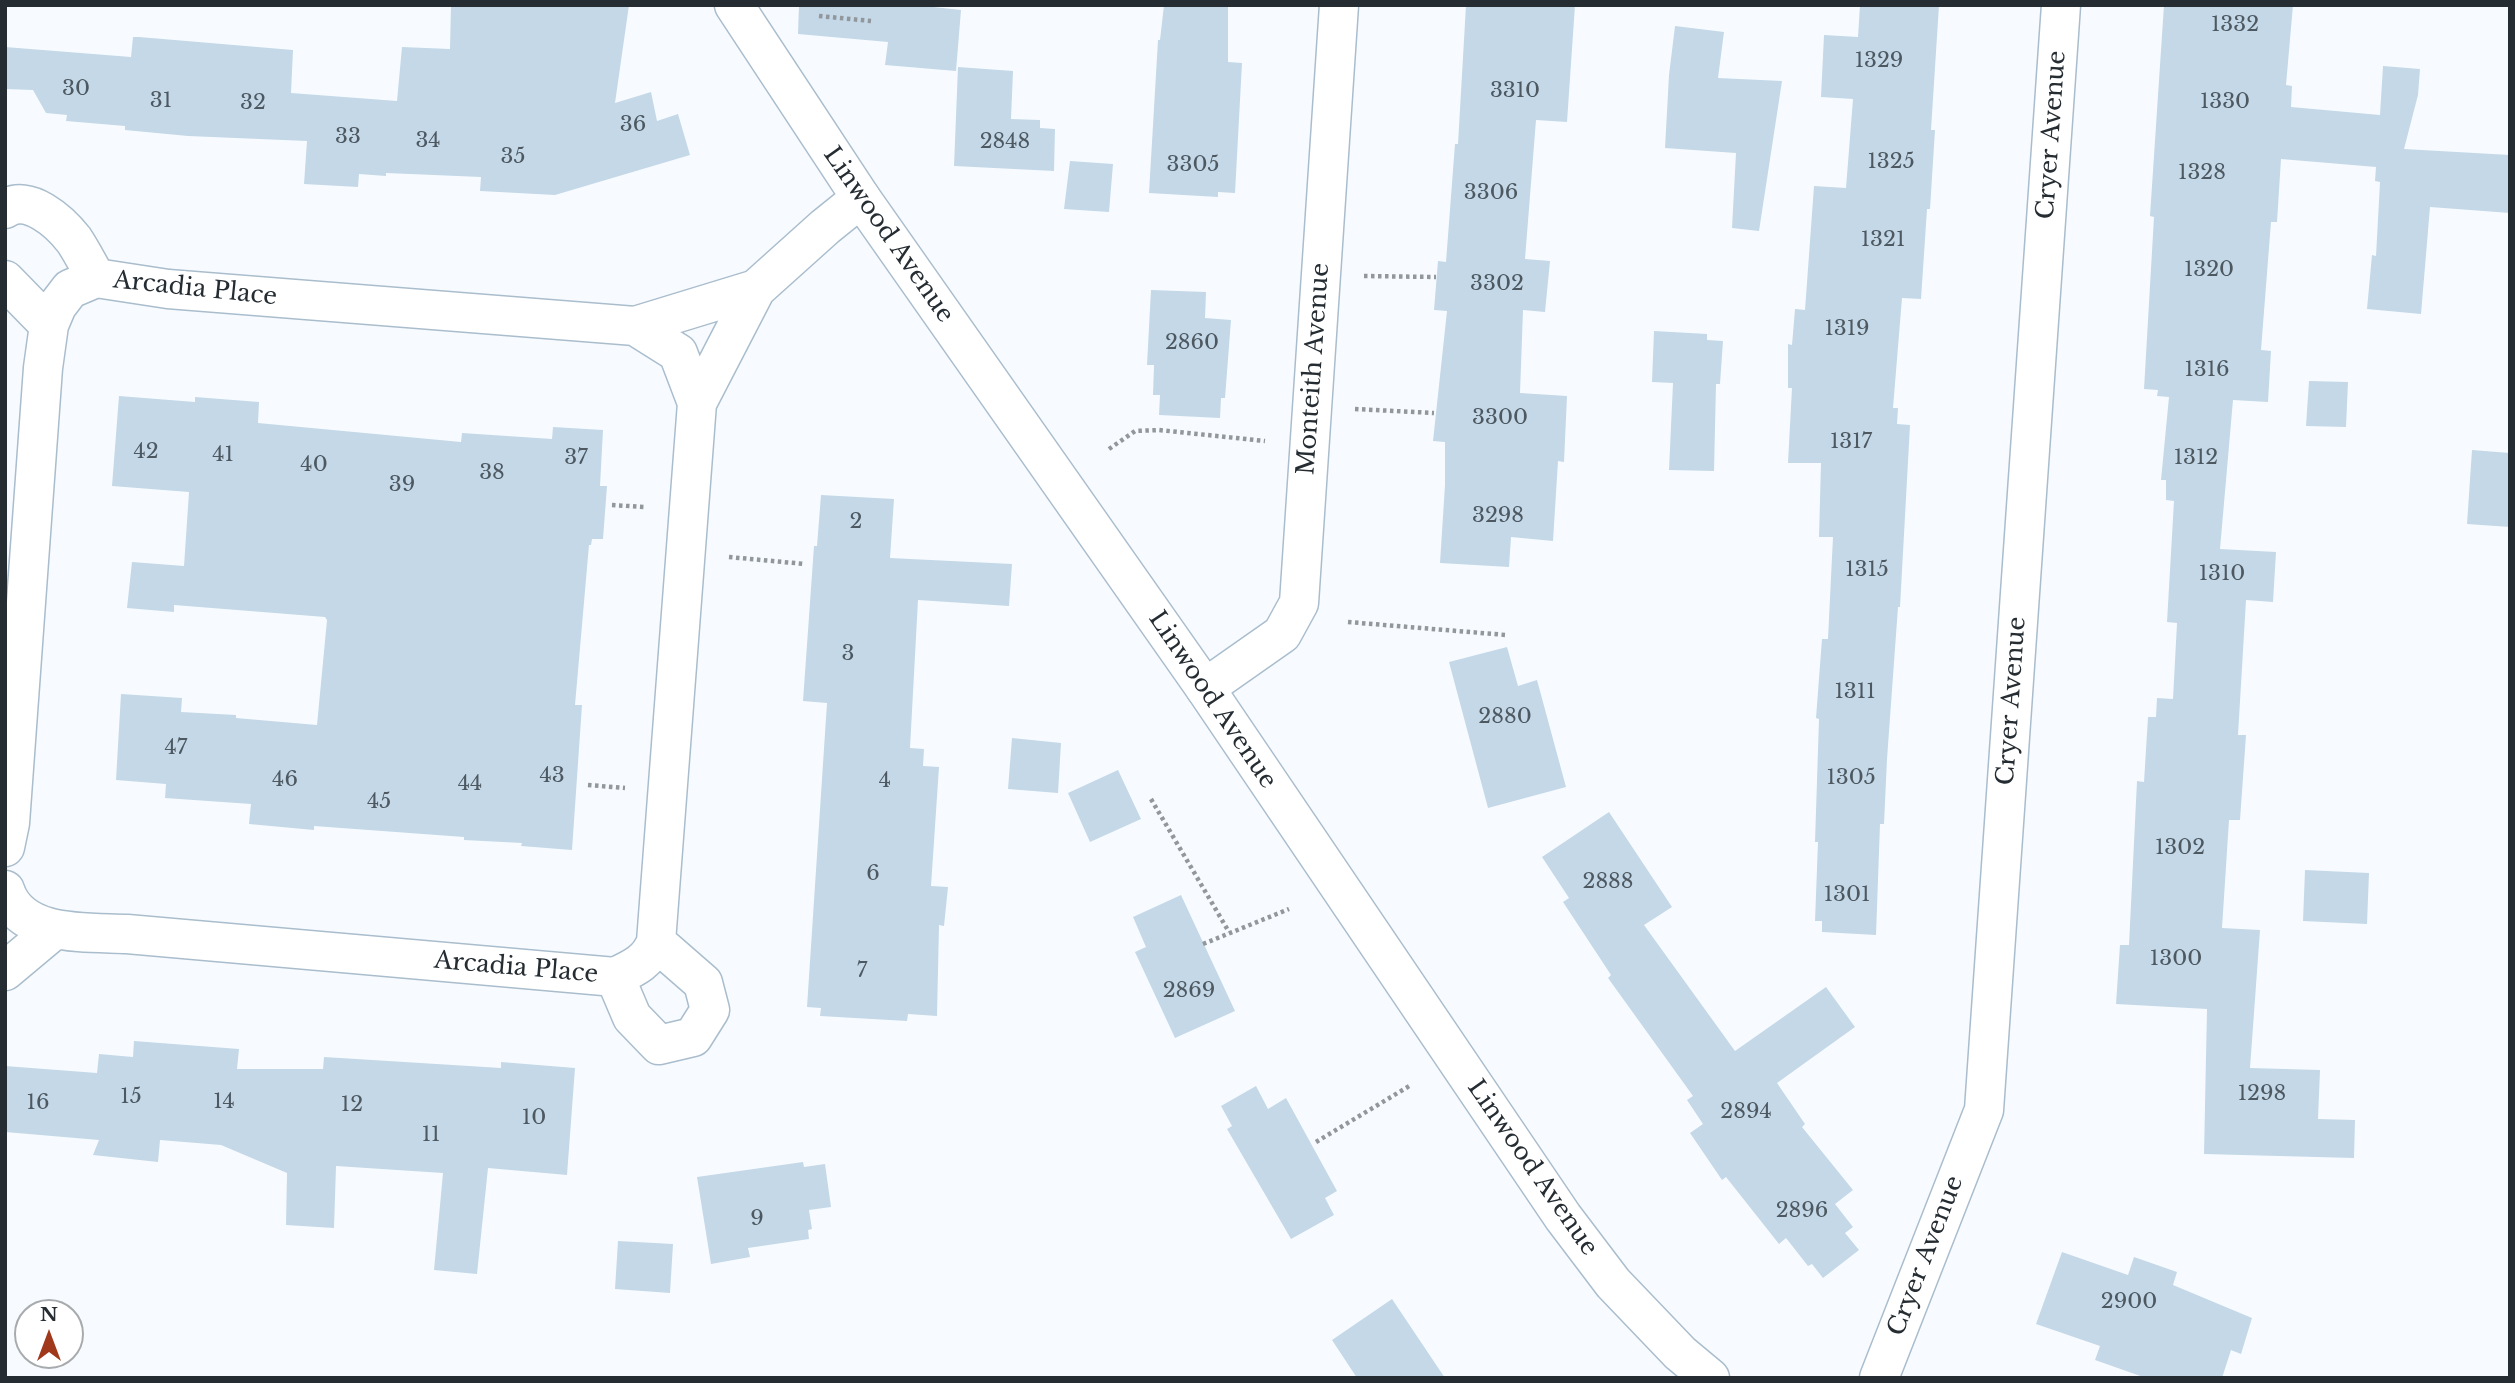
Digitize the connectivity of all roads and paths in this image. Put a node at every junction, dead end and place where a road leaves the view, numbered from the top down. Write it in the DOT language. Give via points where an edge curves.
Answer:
graph roads {
  1 [pos="734,5"];
  2 [pos="1339,5"];
  3 [pos="2061,5"];
  4 [pos="819,16"];
  5 [pos="871,21"];
  6 [pos="861,198"];
  7 [pos="5,209"];
  8 [pos="1320,275"];
  9 [pos="1436,276"];
  10 [pos="96,278"];
  11 [pos="5,281"];
  12 [pos="756,289"];
  13 [pos="49,326"];
  14 [pos="635,326"];
  15 [pos="697,403"];
  16 [pos="1311,406"];
  17 [pos="1434,413"];
  18 [pos="1266,441"];
  19 [pos="1110,449"];
  20 [pos="612,505"];
  21 [pos="652,508"];
  22 [pos="724,557"];
  23 [pos="805,564"];
  24 [pos="1348,622"];
  25 [pos="1506,635"];
  26 [pos="1205,688"];
  27 [pos="1151,799"];
  28 [pos="5,847"];
  29 [pos="5,890"];
  30 [pos="1289,909"];
  31 [pos="54,930"];
  32 [pos="1229,932"];
  33 [pos="656,942"];
  34 [pos="1203,944"];
  35 [pos="5,971"];
  36 [pos="615,977"];
  37 [pos="1411,1085"];
  38 [pos="1316,1142"];
  39 [pos="1710,1378"];
  40 [pos="1879,1378"];
  1 -- 6 [label="street, Linwood Avenue"];
  2 -- 8 [label="street, Monteith Avenue"];
  3 -- 40 [label="street, Cryer Avenue" via="1984,1110"];
  4 -- 5 [label="path"];
  6 -- 12 [label="street, Arcadia Place"];
  6 -- 26 [label="street, Linwood Avenue"];
  7 -- 10 [label="street" via="26,204 45,214 73,240"];
  8 -- 9 [label="path"];
  8 -- 16 [label="street, Monteith Avenue"];
  10 -- 13 [label="street, Arcadia Place" via="70,289"];
  10 -- 14 [label="street, Arcadia Place" via="168,289"];
  11 -- 13 [label="street"];
  12 -- 14 [label="street, Arcadia Place"];
  12 -- 15 [label="street, Arcadia Place"];
  13 -- 28 [label="street, Arcadia Place"];
  14 -- 15 [label="street, Arcadia Place" via="678,353"];
  15 -- 33 [label="street, Arcadia Place"];
  16 -- 17 [label="path"];
  16 -- 26 [label="street, Monteith Avenue" via="1299,603 1282,634"];
  18 -- 19 [label="path" via="1135,431"];
  20 -- 21 [label="path"];
  22 -- 23 [label="path"];
  24 -- 25 [label="path"];
  26 -- 39 [label="street, Linwood Avenue" via="1563,1217 1613,1283"];
  27 -- 32 [label="path"];
  29 -- 31 [label="street, Arcadia Place" via="34,922"];
  30 -- 32 [label="path"];
  31 -- 35 [label="street"];
  31 -- 36 [label="street, Arcadia Place"];
  32 -- 34 [label="path"];
  33 -- 36 [label="street, Arcadia Place" via="650,957"];
  33 -- 36 [label="street" via="703,983 710,1010 693,1037 659,1045 632,1017"];
  37 -- 38 [label="path"];
}
